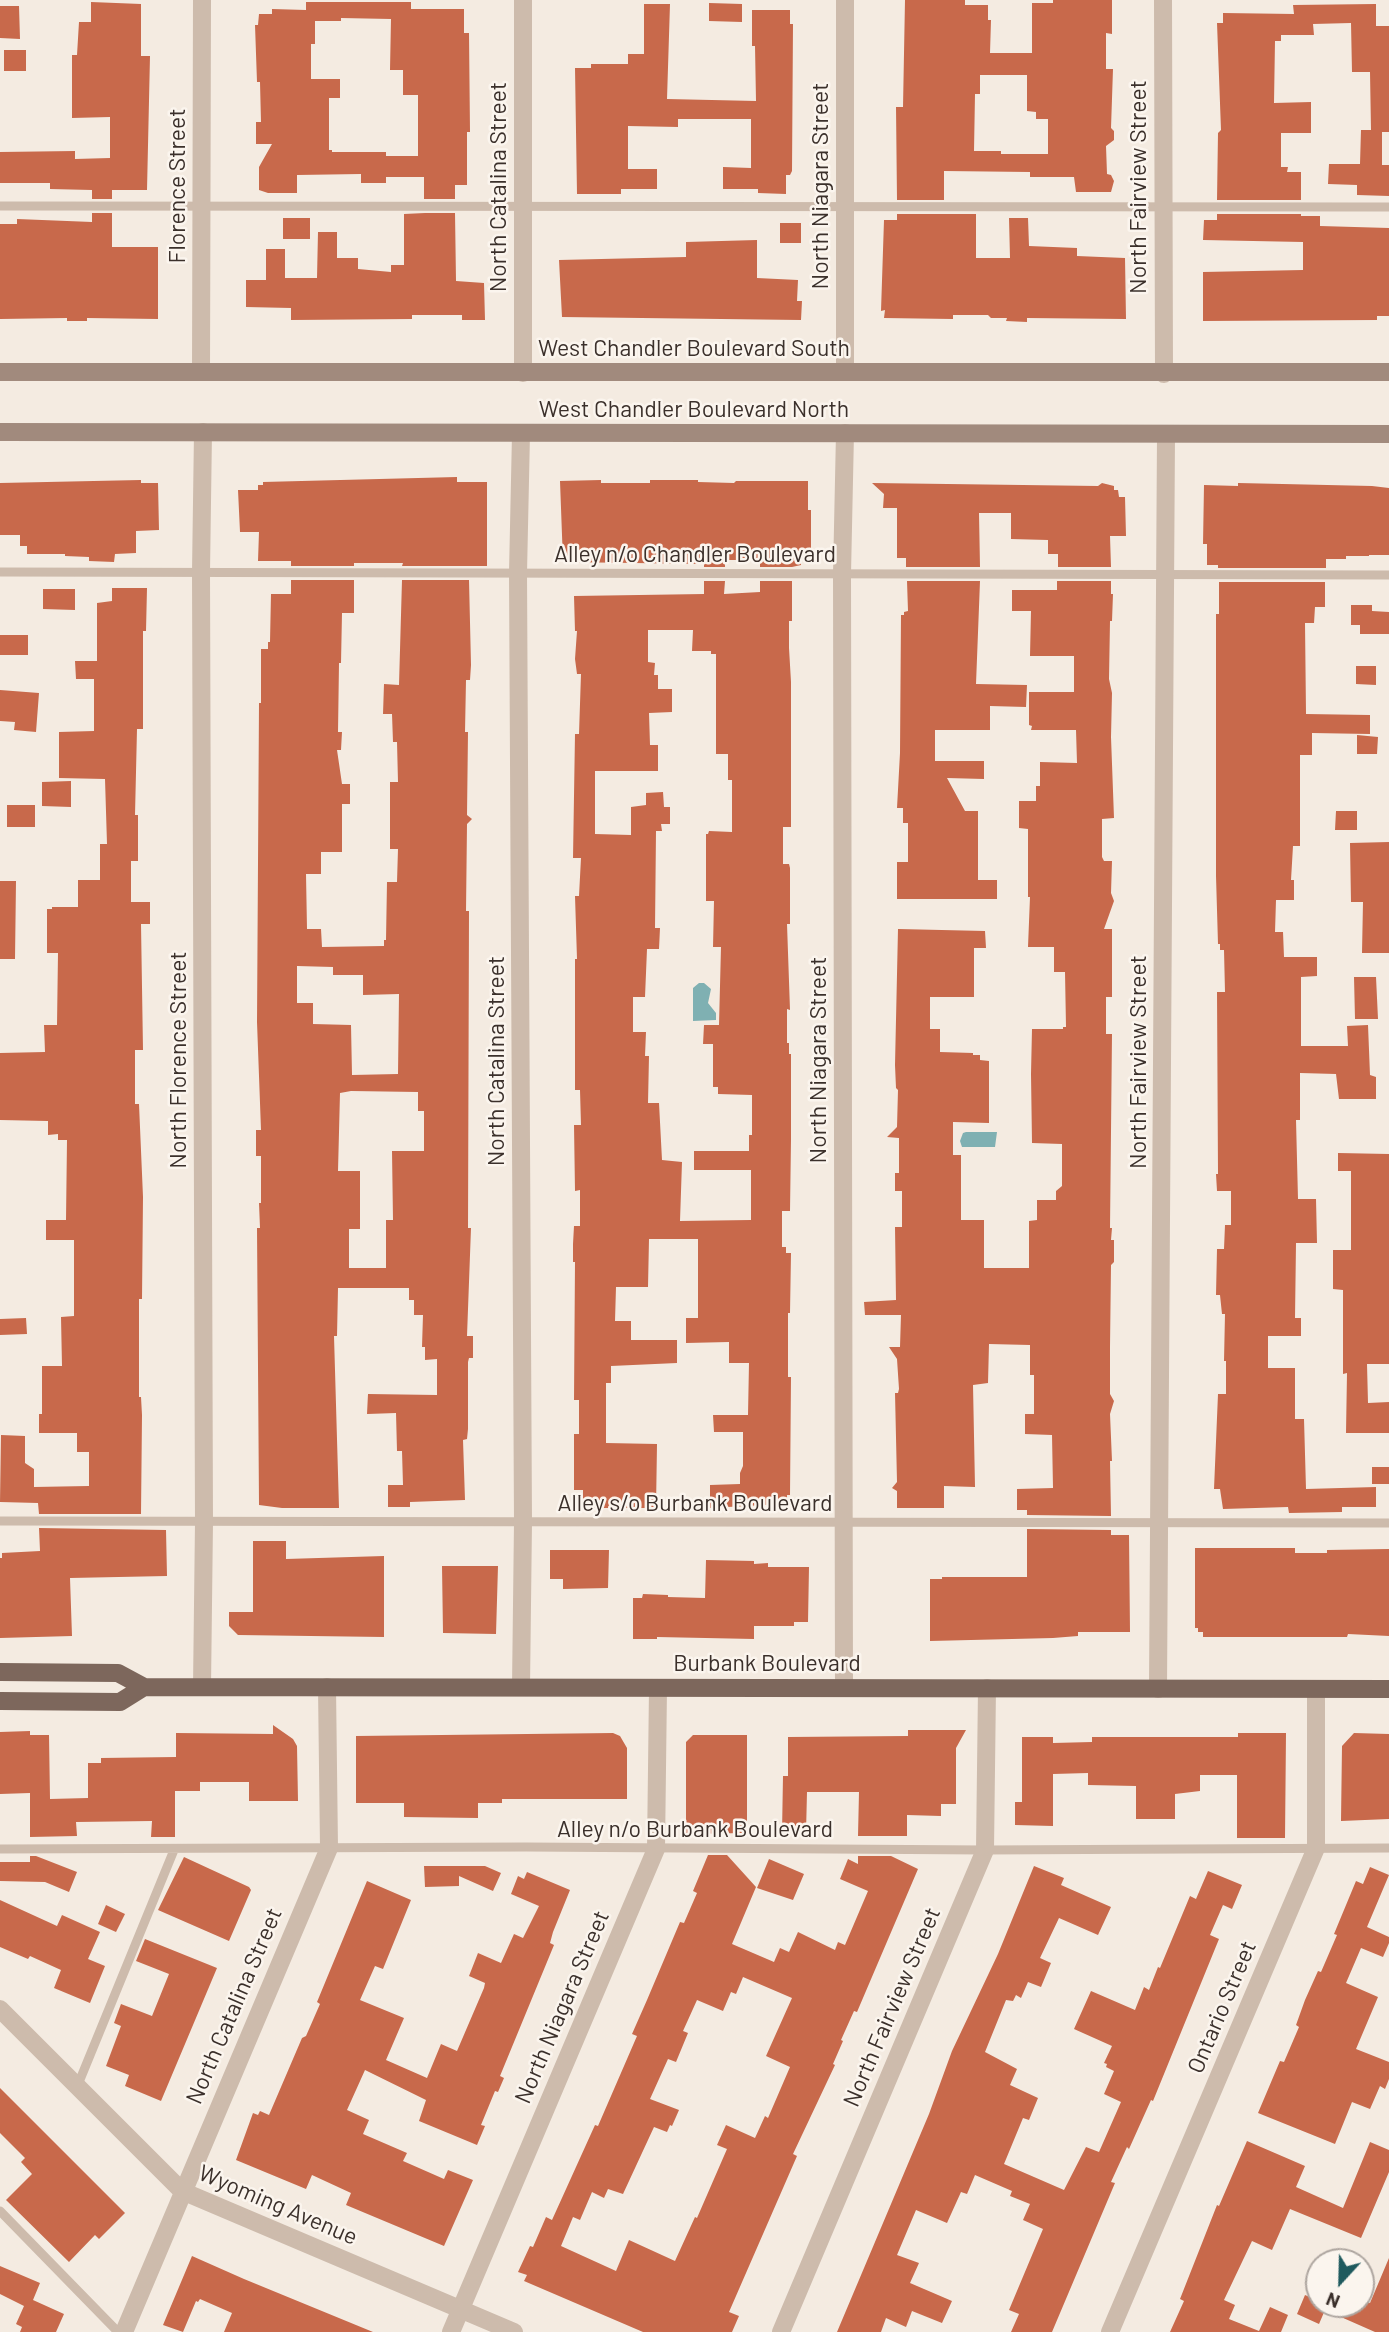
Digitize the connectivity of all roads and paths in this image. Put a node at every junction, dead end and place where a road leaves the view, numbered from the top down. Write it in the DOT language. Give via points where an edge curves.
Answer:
graph roads {
  1 [pos="202,0"];
  2 [pos="523,0"];
  3 [pos="845,0"];
  4 [pos="1163,0"];
  5 [pos="201,205"];
  6 [pos="0,206"];
  7 [pos="523,207"];
  8 [pos="1389,207"];
  9 [pos="845,208"];
  10 [pos="1162,209"];
  11 [pos="201,371"];
  12 [pos="0,372"];
  13 [pos="1389,372"];
  14 [pos="523,373"];
  15 [pos="845,373"];
  16 [pos="1164,374"];
  17 [pos="0,432"];
  18 [pos="203,432"];
  19 [pos="845,433"];
  20 [pos="521,434"];
  21 [pos="1389,434"];
  22 [pos="1166,435"];
  23 [pos="0,572"];
  24 [pos="201,572"];
  25 [pos="518,573"];
  26 [pos="842,574"];
  27 [pos="1165,575"];
  28 [pos="1389,575"];
  29 [pos="0,1521"];
  30 [pos="204,1522"];
  31 [pos="523,1522"];
  32 [pos="844,1523"];
  33 [pos="1389,1523"];
  34 [pos="1160,1524"];
  35 [pos="0,1672"];
  36 [pos="144,1687"];
  37 [pos="202,1687"];
  38 [pos="327,1687"];
  39 [pos="521,1687"];
  40 [pos="658,1688"];
  41 [pos="844,1688"];
  42 [pos="987,1688"];
  43 [pos="1158,1689"];
  44 [pos="1315,1689"];
  45 [pos="1389,1689"];
  46 [pos="0,1701"];
  47 [pos="328,1848"];
  48 [pos="1316,1848"];
  49 [pos="1389,1848"];
  50 [pos="0,1849"];
  51 [pos="656,1849"];
  52 [pos="174,1850"];
  53 [pos="985,1850"];
  54 [pos="0,2009"];
  55 [pos="78,2087"];
  56 [pos="182,2191"];
  57 [pos="0,2211"];
  58 [pos="461,2309"];
  59 [pos="118,2332"];
  60 [pos="124,2332"];
  61 [pos="451,2332"];
  62 [pos="514,2332"];
  63 [pos="781,2332"];
  64 [pos="1110,2332"];
  1 -- 5 [label="street, Florence Street"];
  2 -- 7 [label="street, North Catalina Street"];
  3 -- 9 [label="street, North Niagara Street"];
  4 -- 10 [label="street, North Fairview Street"];
  5 -- 6 [label="lane"];
  5 -- 7 [label="lane"];
  5 -- 11 [label="street, Florence Street"];
  7 -- 9 [label="lane"];
  7 -- 14 [label="street, North Catalina Street"];
  8 -- 10 [label="lane"];
  9 -- 10 [label="lane"];
  9 -- 15 [label="street, North Niagara Street"];
  10 -- 16 [label="street, North Fairview Street"];
  11 -- 12 [label="main road, West Chandler Boulevard South"];
  11 -- 14 [label="main road, West Chandler Boulevard South"];
  13 -- 16 [label="main road, West Chandler Boulevard South"];
  14 -- 15 [label="main road, West Chandler Boulevard South"];
  15 -- 16 [label="main road, West Chandler Boulevard South"];
  17 -- 18 [label="main road, West Chandler Boulevard North"];
  18 -- 20 [label="main road, West Chandler Boulevard North"];
  18 -- 24 [label="street, North Florence Street"];
  19 -- 20 [label="main road, West Chandler Boulevard North"];
  19 -- 22 [label="main road, West Chandler Boulevard North"];
  19 -- 26 [label="street, North Niagara Street"];
  20 -- 25 [label="street, North Catalina Street"];
  21 -- 22 [label="main road, West Chandler Boulevard North"];
  22 -- 27 [label="street, North Fairview Street"];
  23 -- 24 [label="lane, Alley n/o Chandler Boulevard"];
  24 -- 25 [label="lane, Alley n/o Chandler Boulevard"];
  24 -- 30 [label="street, North Florence Street"];
  25 -- 26 [label="lane, Alley n/o Chandler Boulevard"];
  25 -- 31 [label="street, North Catalina Street"];
  26 -- 27 [label="lane, Alley n/o Chandler Boulevard"];
  26 -- 32 [label="street, North Niagara Street"];
  27 -- 28 [label="lane, Alley n/o Chandler Boulevard"];
  27 -- 34 [label="street, North Fairview Street"];
  29 -- 30 [label="lane, Alley s/o Burbank Boulevard"];
  30 -- 31 [label="lane, Alley s/o Burbank Boulevard"];
  30 -- 37 [label="street, North Florence Street"];
  31 -- 32 [label="lane, Alley s/o Burbank Boulevard"];
  31 -- 39 [label="street, North Catalina Street"];
  32 -- 34 [label="lane, Alley s/o Burbank Boulevard"];
  32 -- 41 [label="street, North Niagara Street"];
  33 -- 34 [label="lane, Alley s/o Burbank Boulevard"];
  34 -- 43 [label="street, North Fairview Street"];
  35 -- 36 [label="main road, Burbank Boulevard" via="118,1673"];
  36 -- 37 [label="main road, Burbank Boulevard"];
  36 -- 46 [label="main road, Burbank Boulevard" via="120,1702"];
  37 -- 38 [label="main road, Burbank Boulevard"];
  38 -- 39 [label="main road, Burbank Boulevard"];
  38 -- 47 [label="street, North Catalina Street"];
  39 -- 40 [label="main road, Burbank Boulevard"];
  40 -- 41 [label="main road, Burbank Boulevard"];
  40 -- 51 [label="street, North Niagara Street"];
  41 -- 42 [label="main road, Burbank Boulevard"];
  42 -- 43 [label="main road, Burbank Boulevard"];
  42 -- 53 [label="street, North Fairview Street"];
  43 -- 44 [label="main road, Burbank Boulevard"];
  44 -- 45 [label="main road, Burbank Boulevard"];
  44 -- 48 [label="street, Ontario Street"];
  47 -- 51 [label="lane, Alley n/o Burbank Boulevard"];
  47 -- 52 [label="lane, Alley n/o Burbank Boulevard"];
  47 -- 56 [label="street, North Catalina Street"];
  48 -- 49 [label="lane, Alley n/o Burbank Boulevard"];
  48 -- 53 [label="lane, Alley n/o Burbank Boulevard"];
  48 -- 64 [label="street, Ontario Street"];
  50 -- 52 [label="lane, Alley n/o Burbank Boulevard"];
  51 -- 53 [label="lane, Alley n/o Burbank Boulevard"];
  51 -- 58 [label="street, North Niagara Street"];
  52 -- 55 [label="lane"];
  53 -- 63 [label="street, North Fairview Street"];
  54 -- 55 [label="street, Wyoming Avenue"];
  55 -- 56 [label="street, Wyoming Avenue"];
  56 -- 58 [label="street, Wyoming Avenue"];
  56 -- 60 [label="street, North Catalina Street"];
  57 -- 59 [label="lane"];
  58 -- 61 [label="street, North Niagara Street"];
  58 -- 62 [label="street, Wyoming Avenue"];
}
